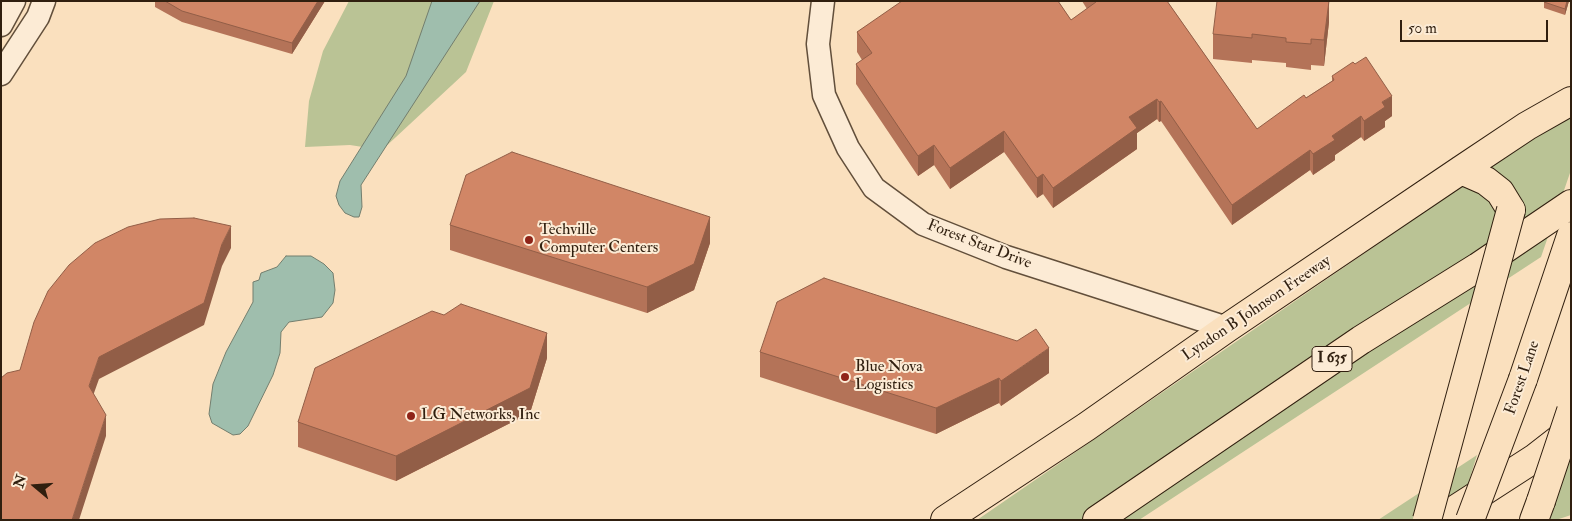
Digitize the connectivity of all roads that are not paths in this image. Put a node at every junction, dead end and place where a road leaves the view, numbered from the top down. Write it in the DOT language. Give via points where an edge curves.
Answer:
graph roads {
  1 [pos="14,1"];
  2 [pos="44,1"];
  3 [pos="823,1"];
  4 [pos="1,25"];
  5 [pos="1,74"];
  6 [pos="1571,101"];
  7 [pos="1462,170"];
  8 [pos="1571,204"];
  9 [pos="1571,236"];
  10 [pos="1226,328"];
  11 [pos="1571,411"];
  12 [pos="1571,430"];
  13 [pos="1571,437"];
  14 [pos="1535,458"];
  15 [pos="1538,510"];
  16 [pos="945,520"];
  17 [pos="1097,520"];
  18 [pos="1427,520"];
  19 [pos="1439,520"];
  20 [pos="1470,520"];
  1 -- 4 [label="street"];
  2 -- 5 [label="street" via="38,17"];
  3 -- 10 [label="street, Forest Star Drive" via="818,44 824,95 848,148 874,188 923,224 1006,257"];
  6 -- 7 [label="main road, Lyndon B Johnson Freeway"];
  7 -- 10 [label="main road, Lyndon B Johnson Freeway"];
  7 -- 18 [label="main road, bridge" via="1486,181 1500,192 1511,210"];
  8 -- 17 [label="main road, I 635" via="1361,340"];
  9 -- 20 [label="main road, Forest Lane, bridge" via="1523,379"];
  10 -- 16 [label="main road, Lyndon B Johnson Freeway" via="1086,427"];
  11 -- 15 [label="main road, bridge"];
  12 -- 14 [label="main road"];
  13 -- 14 [label="main road"];
  14 -- 19 [label="main road"];
}
